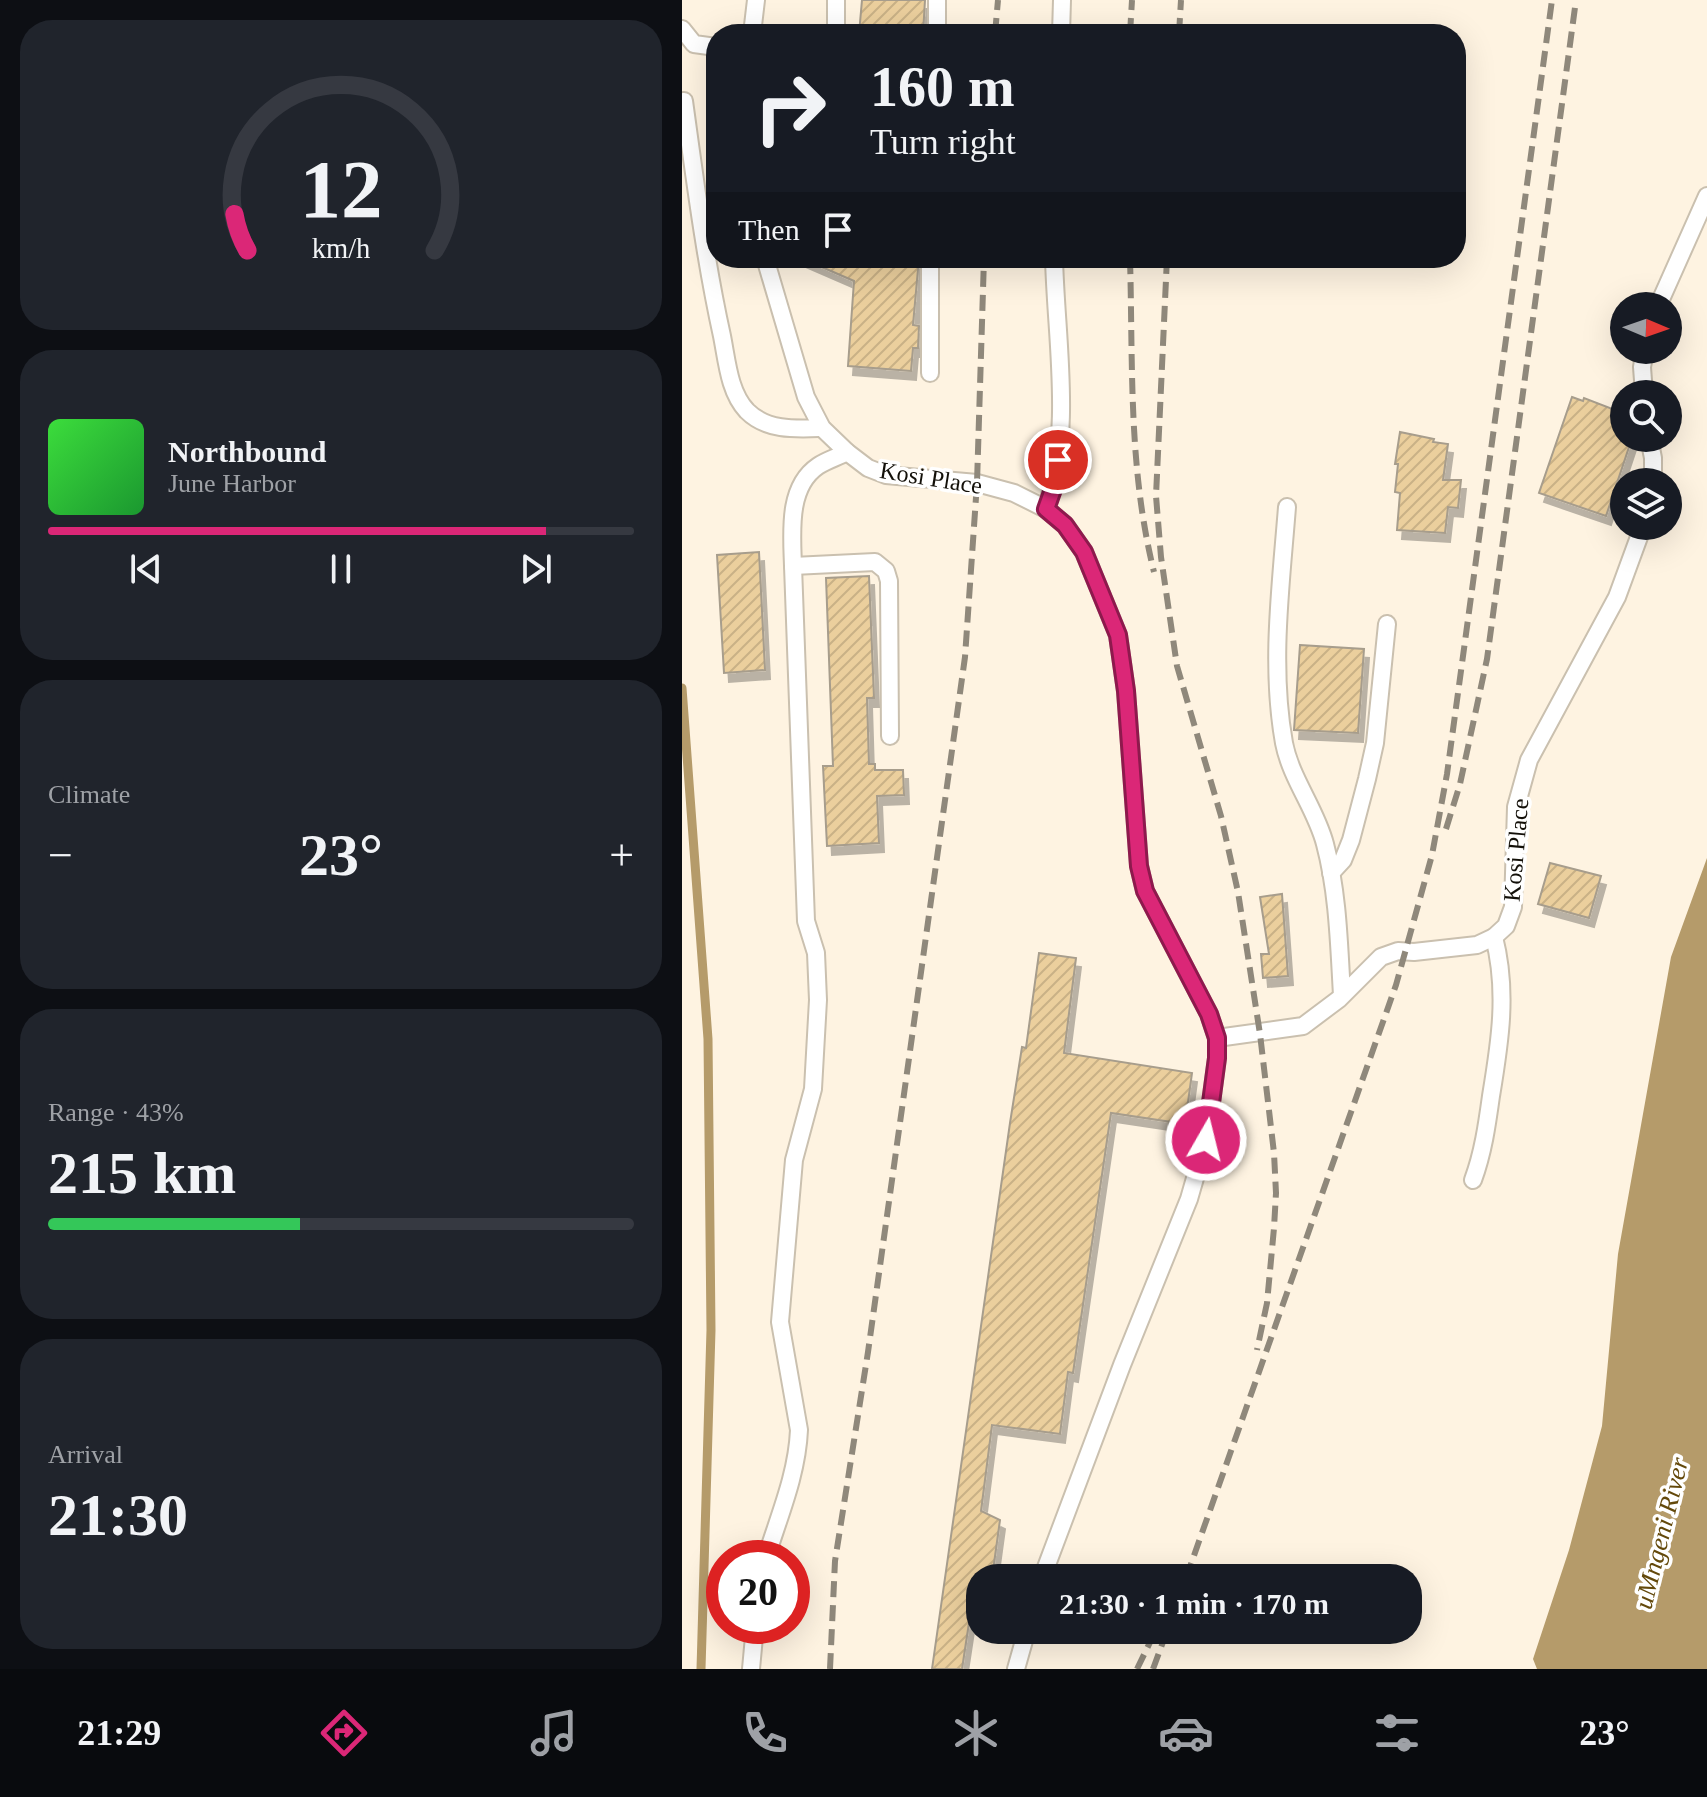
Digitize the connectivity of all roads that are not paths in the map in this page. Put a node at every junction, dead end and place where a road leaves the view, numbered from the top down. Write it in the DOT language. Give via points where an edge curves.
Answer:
graph roads {
  1 [pos="756,0"];
  2 [pos="836,0"];
  3 [pos="937,0"];
  4 [pos="1062,0"];
  5 [pos="753,24"];
  6 [pos="836,24"];
  7 [pos="937,24"];
  8 [pos="1061,24"];
  9 [pos="682,29"];
  10 [pos="706,46"];
  11 [pos="684,101"];
  12 [pos="1707,196"];
  13 [pos="706,254"];
  14 [pos="708,268"];
  15 [pos="768,268"];
  16 [pos="930,268"];
  17 [pos="1055,268"];
  18 [pos="1664,292"];
  19 [pos="930,373"];
  20 [pos="822,428"];
  21 [pos="847,452"];
  22 [pos="1287,507"];
  23 [pos="1046,509"];
  24 [pos="1638,540"];
  25 [pos="793,566"];
  26 [pos="1387,624"];
  27 [pos="890,736"];
  28 [pos="1331,873"];
  29 [pos="1494,937"];
  30 [pos="1342,995"];
  31 [pos="1217,1038"];
  32 [pos="1473,1180"];
  33 [pos="772,1540"];
  34 [pos="1047,1564"];
  35 [pos="753,1644"];
  36 [pos="1023,1644"];
  37 [pos="751,1669"];
  38 [pos="1016,1669"];
  1 -- 5 [label="lane"];
  2 -- 6 [label="lane"];
  3 -- 7 [label="lane"];
  4 -- 8 [label="lane"];
  9 -- 10 [label="lane" via="694,44"];
  11 -- 13 [label="lane"];
  12 -- 18 [label="lane"];
  14 -- 20 [label="lane" via="734,390 746,410 777,427"];
  15 -- 20 [label="lane, Kosi Place" via="806,397"];
  16 -- 19 [label="lane"];
  17 -- 23 [label="lane" via="1061,396 1056,481"];
  20 -- 21 [label="lane, Kosi Place"];
  21 -- 23 [label="lane, Kosi Place" via="886,475 977,483"];
  21 -- 25 [label="lane" via="816,467 798,490"];
  22 -- 28 [label="lane" via="1277,634 1279,709 1285,747 1325,842"];
  23 -- 31 [label="lane, Kosi Place" via="1084,552 1118,635 1145,891"];
  24 -- 29 [label="lane, Kosi Place" via="1617,597 1529,760 1516,807 1513,907 1506,926"];
  25 -- 27 [label="lane" via="875,562 886,571"];
  25 -- 33 [label="lane" via="806,921 816,953 818,1000 813,1089 800,1129 789,1204 780,1322 798,1445"];
  26 -- 28 [label="lane" via="1367,779 1351,840"];
  28 -- 30 [label="lane"];
  29 -- 30 [label="lane" via="1477,945 1381,957"];
  29 -- 32 [label="lane" via="1501,963 1502,1035 1482,1156"];
  30 -- 31 [label="lane" via="1303,1026"];
  31 -- 34 [label="lane, Kosi Place" via="1206,1140 1189,1199"];
  35 -- 37 [label="lane"];
  36 -- 38 [label="lane"];
}
